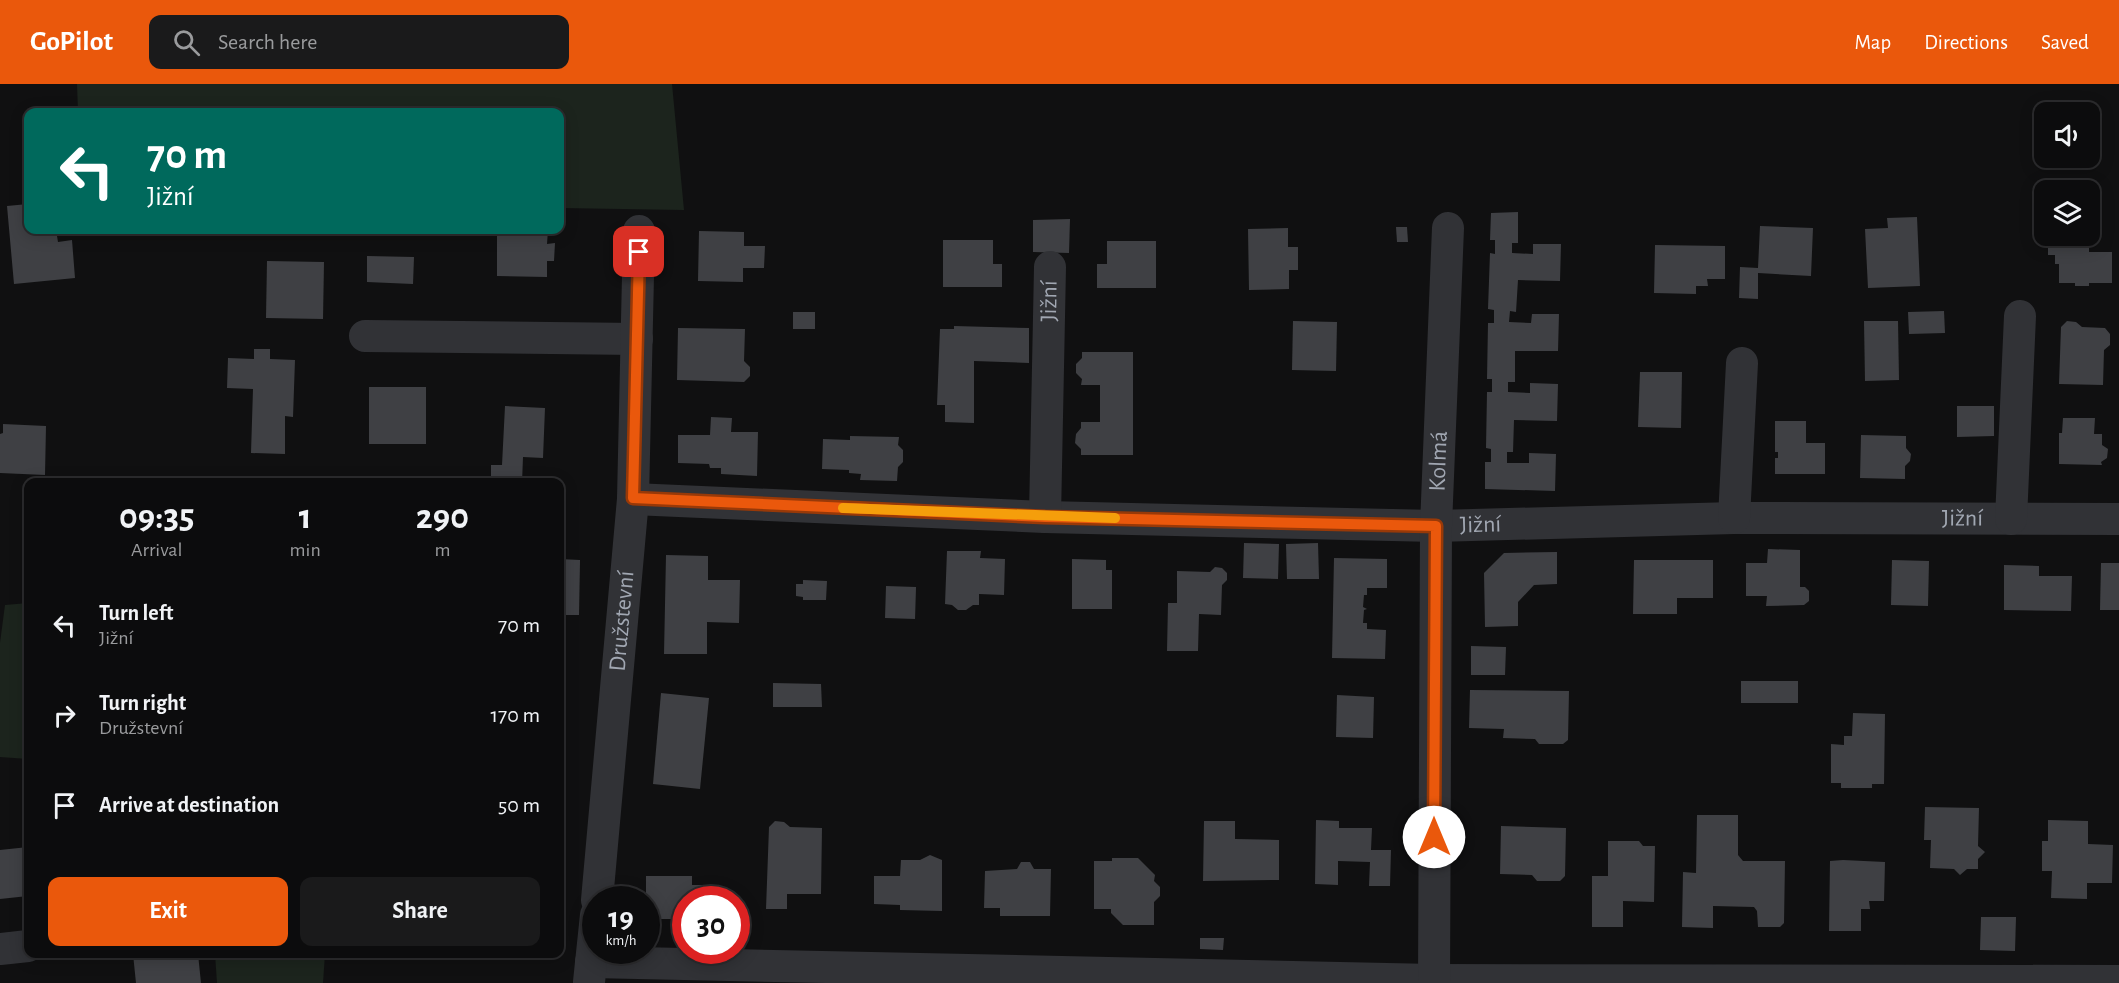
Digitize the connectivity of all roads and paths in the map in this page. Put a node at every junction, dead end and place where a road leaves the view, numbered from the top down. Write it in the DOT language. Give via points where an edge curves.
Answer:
graph roads {
  1 [pos="1449,228"];
  2 [pos="639,231"];
  3 [pos="1050,267"];
  4 [pos="2020,316"];
  5 [pos="364,336"];
  6 [pos="637,339"];
  7 [pos="1742,363"];
  8 [pos="633,498"];
  9 [pos="1045,517"];
  10 [pos="1734,518"];
  11 [pos="2011,519"];
  12 [pos="2119,519"];
  13 [pos="1436,526"];
  14 [pos="598,886"];
  15 [pos="24,946"];
  16 [pos="0,949"];
  17 [pos="590,973"];
  18 [pos="2119,981"];
  19 [pos="1434,982"];
  1 -- 13 [label="street, Kolmá"];
  2 -- 6 [label="street, Družstevní"];
  3 -- 9 [label="street, Jižní"];
  4 -- 11 [label="street, Jižní"];
  5 -- 6 [label="street"];
  6 -- 8 [label="street, Družstevní"];
  7 -- 10 [label="street"];
  8 -- 9 [label="street, Jižní"];
  8 -- 14 [label="street, Družstevní"];
  9 -- 13 [label="street, Jižní"];
  10 -- 11 [label="street, Jižní"];
  10 -- 13 [label="street, Jižní"];
  11 -- 12 [label="street, Jižní"];
  13 -- 19 [label="street, Kolmá"];
  15 -- 16 [label="street"];
  17 -- 19 [label="street"];
  18 -- 19 [label="street"];
}
